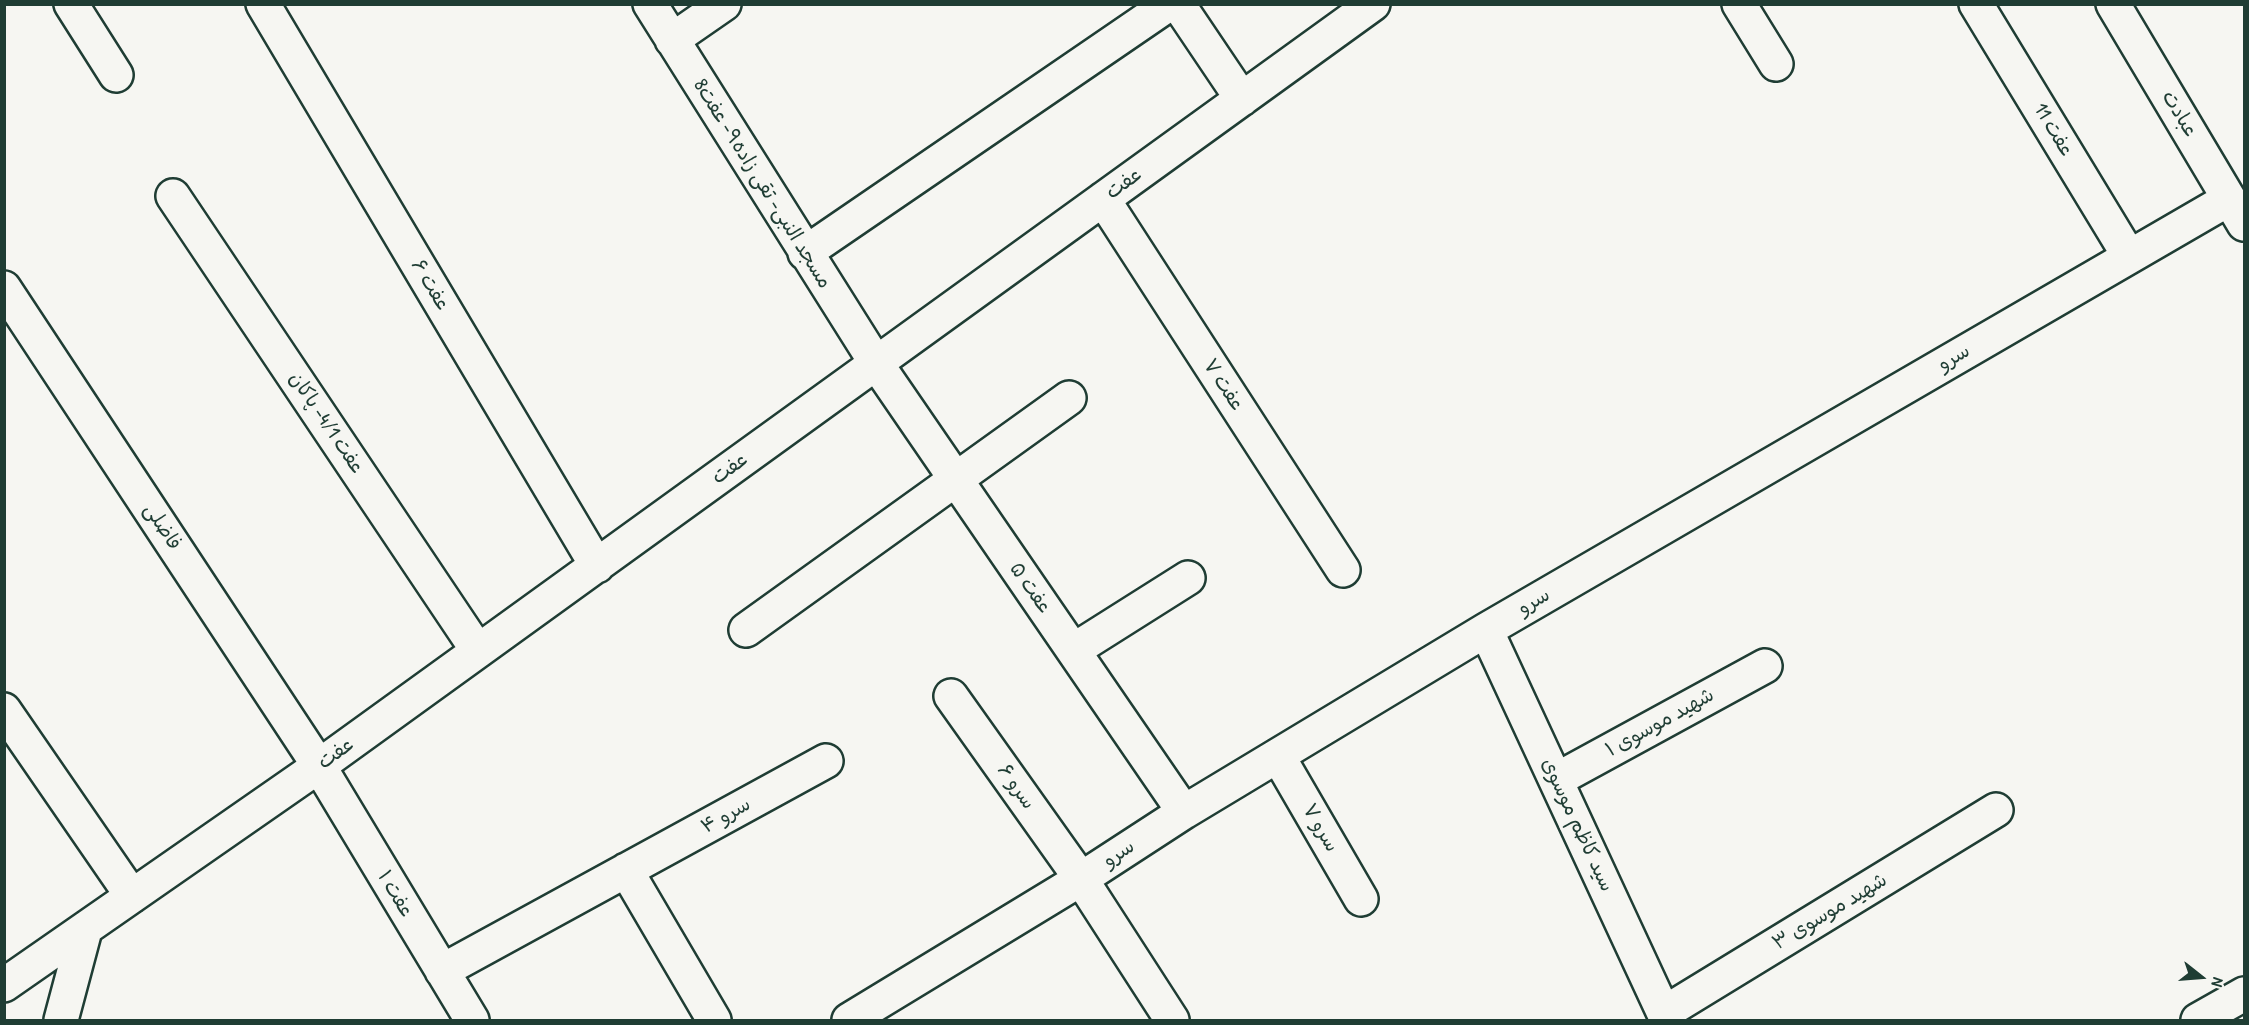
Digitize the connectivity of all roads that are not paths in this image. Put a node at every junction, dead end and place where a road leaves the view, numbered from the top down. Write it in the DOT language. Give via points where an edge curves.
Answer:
graph roads {
  1 [pos="71,4"];
  2 [pos="263,4"];
  3 [pos="650,4"];
  4 [pos="724,4"];
  5 [pos="1169,4"];
  6 [pos="1178,4"];
  7 [pos="1373,4"];
  8 [pos="1739,4"];
  9 [pos="1976,4"];
  10 [pos="2113,4"];
  11 [pos="672,40"];
  12 [pos="1776,64"];
  13 [pos="116,75"];
  14 [pos="1242,99"];
  15 [pos="173,196"];
  16 [pos="1103,199"];
  17 [pos="2237,212"];
  18 [pos="805,253"];
  19 [pos="2129,256"];
  20 [pos="4,288"];
  21 [pos="876,363"];
  22 [pos="1070,398"];
  23 [pos="955,481"];
  24 [pos="597,566"];
  25 [pos="1343,570"];
  26 [pos="1188,578"];
  27 [pos="746,630"];
  28 [pos="1486,630"];
  29 [pos="1074,650"];
  30 [pos="478,651"];
  31 [pos="1765,666"];
  32 [pos="951,696"];
  33 [pos="4,710"];
  34 [pos="1278,756"];
  35 [pos="826,761"];
  36 [pos="319,766"];
  37 [pos="1556,780"];
  38 [pos="1996,810"];
  39 [pos="1184,812"];
  40 [pos="626,870"];
  41 [pos="1081,879"];
  42 [pos="132,896"];
  43 [pos="1361,899"];
  44 [pos="85,930"];
  45 [pos="442,971"];
  46 [pos="4,985"];
  47 [pos="2239,1005"];
  48 [pos="1666,1017"];
  49 [pos="61,1020"];
  50 [pos="472,1020"];
  51 [pos="714,1020"];
  52 [pos="849,1020"];
  53 [pos="1172,1020"];
  54 [pos="2198,1020"];
  1 -- 13 [label="street"];
  2 -- 24 [label="street, عفت ۶"];
  3 -- 11 [label="street, مسجد النبی- تقی زاده۹- عفت8"];
  4 -- 11 [label="street"];
  5 -- 18 [label="street"];
  6 -- 14 [label="street"];
  7 -- 14 [label="street, عفت"];
  8 -- 12 [label="street"];
  9 -- 19 [label="street, عفت 11"];
  10 -- 17 [label="street, عبادت"];
  11 -- 18 [label="street, مسجد النبی- تقی زاده۹- عفت8"];
  14 -- 16 [label="street, عفت"];
  15 -- 30 [label="street, عفت 4/1- پاکان"];
  16 -- 21 [label="street, عفت"];
  16 -- 25 [label="street, عفت ۷"];
  17 -- 19 [label="street, سرو"];
  18 -- 21 [label="street, مسجد النبی- تقی زاده۹- عفت8"];
  19 -- 28 [label="street, سرو"];
  20 -- 36 [label="street, فاضلی"];
  21 -- 23 [label="street, عفت ۵"];
  21 -- 24 [label="street, عفت"];
  22 -- 23 [label="street"];
  23 -- 27 [label="street"];
  23 -- 29 [label="street, عفت ۵"];
  24 -- 30 [label="street, عفت"];
  26 -- 29 [label="street"];
  28 -- 34 [label="street, سرو"];
  28 -- 37 [label="street, سید کاظم موسوی"];
  29 -- 39 [label="street, عفت ۵"];
  30 -- 36 [label="street, عفت"];
  31 -- 37 [label="street, شهید موسوی ۱"];
  32 -- 41 [label="street, سرو ۶"];
  33 -- 42 [label="street"];
  34 -- 39 [label="street, سرو"];
  34 -- 43 [label="street, سرو ۷"];
  35 -- 40 [label="street, سرو ۴"];
  36 -- 42 [label="street, عفت"];
  36 -- 45 [label="street, عفت ۱"];
  37 -- 48 [label="street, سید کاظم موسوی"];
  38 -- 48 [label="street, شهید موسوی ۳"];
  39 -- 41 [label="street, سرو"];
  40 -- 45 [label="street, سرو ۴"];
  40 -- 51 [label="street"];
  41 -- 52 [label="street, سرو"];
  41 -- 53 [label="street, سرو ۶"];
  42 -- 44 [label="street, عفت"];
  44 -- 46 [label="street, عفت"];
  44 -- 49 [label="street"];
  45 -- 50 [label="street, عفت ۱"];
  47 -- 54 [label="street"];
}
